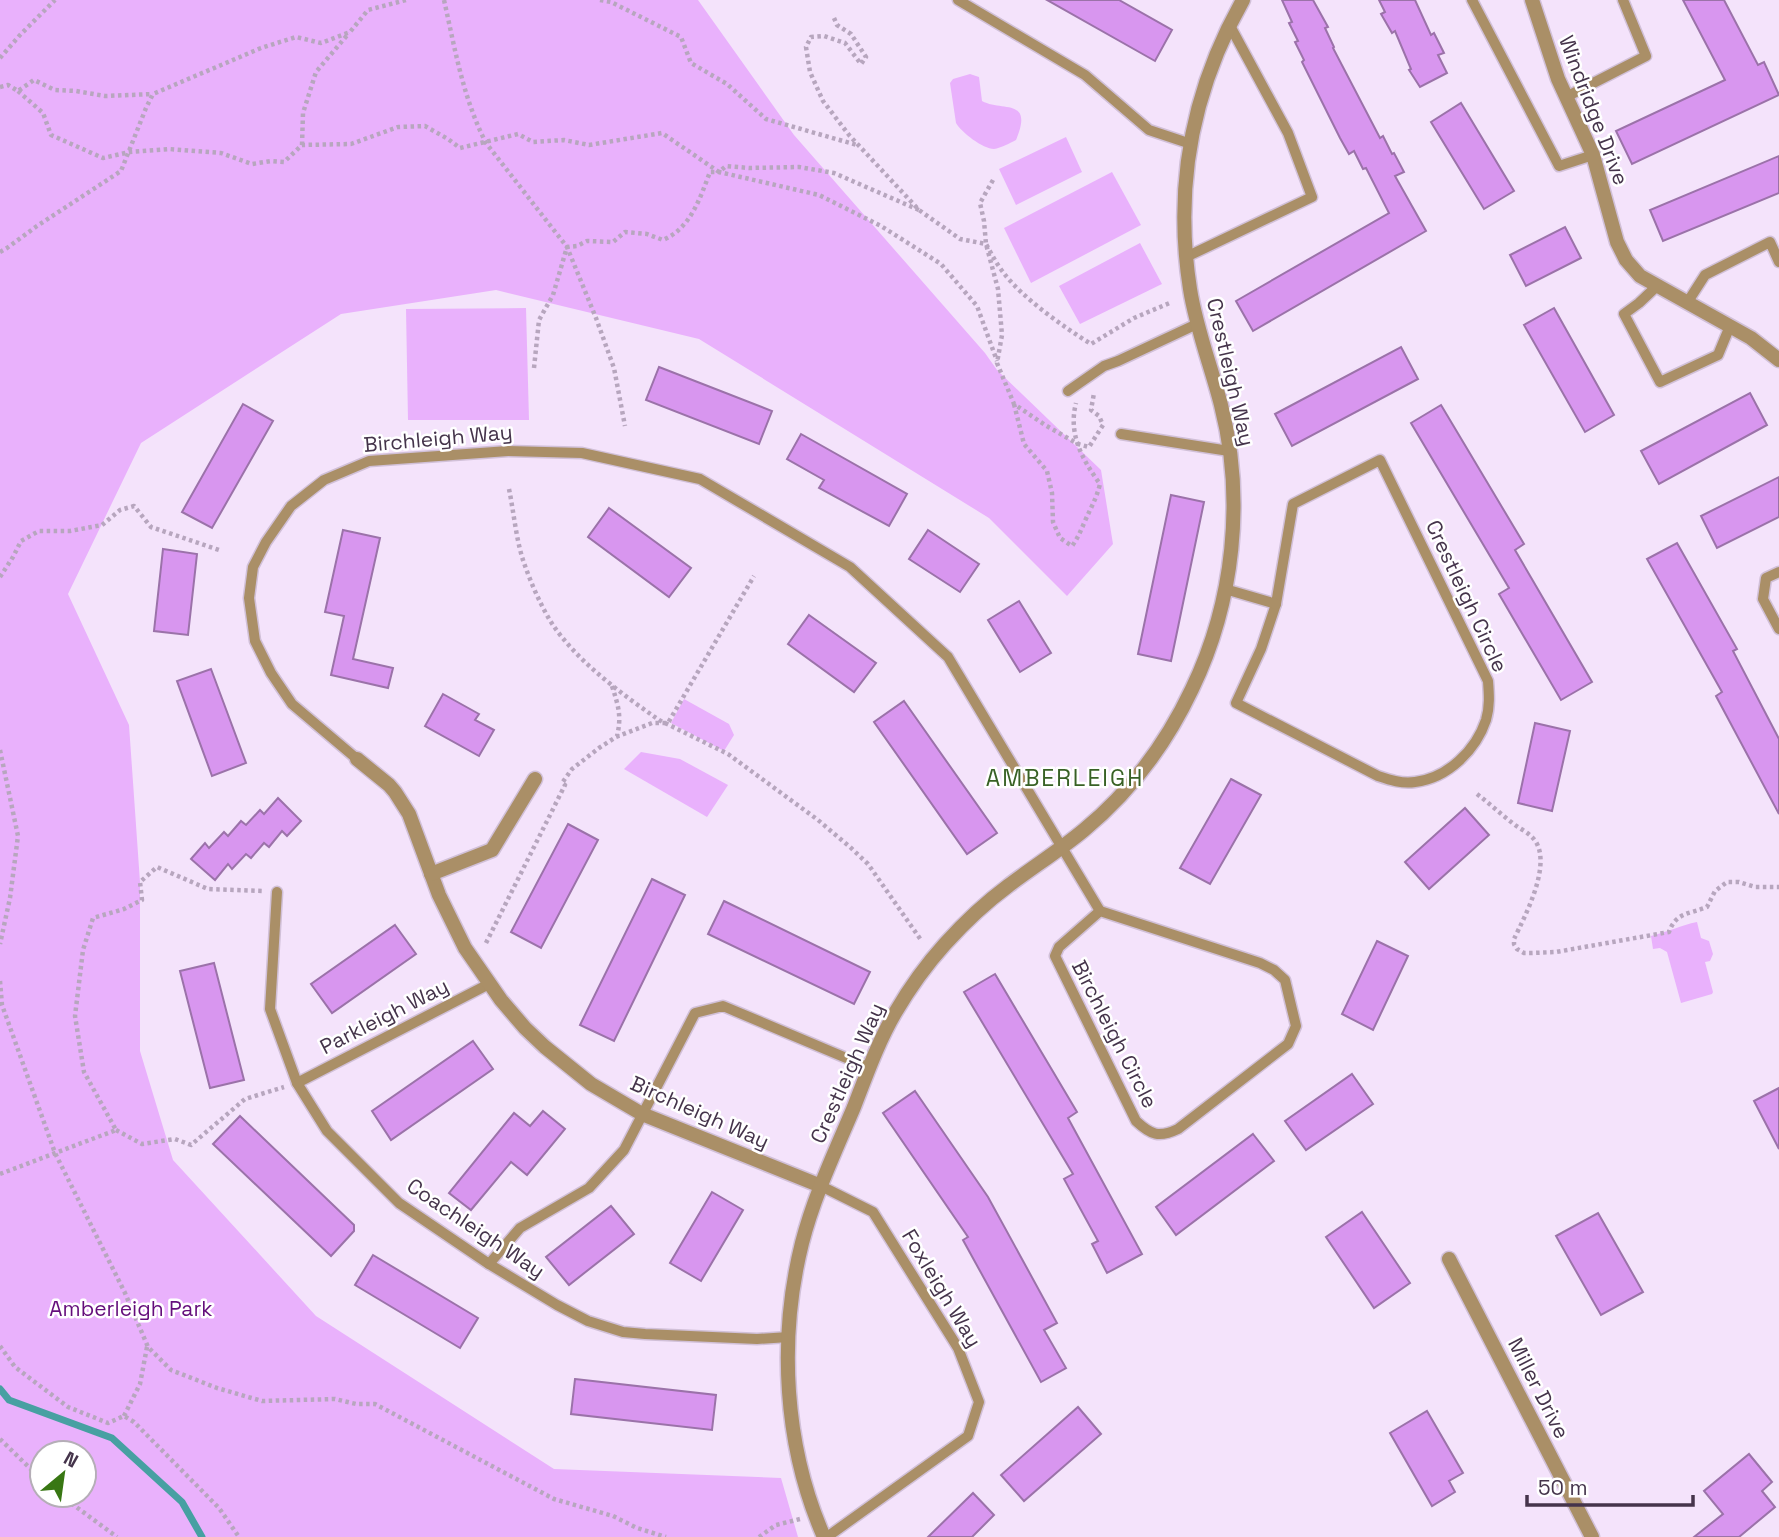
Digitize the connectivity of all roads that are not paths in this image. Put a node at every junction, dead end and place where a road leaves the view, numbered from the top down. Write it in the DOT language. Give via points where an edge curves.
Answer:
graph roads {
  1 [pos="958,0"];
  2 [pos="1243,0"];
  3 [pos="1472,0"];
  4 [pos="1532,0"];
  5 [pos="1623,0"];
  6 [pos="1229,24"];
  7 [pos="1566,97"];
  8 [pos="1191,144"];
  9 [pos="1593,155"];
  10 [pos="1186,257"];
  11 [pos="1779,262"];
  12 [pos="1657,286"];
  13 [pos="1687,303"];
  14 [pos="1197,324"];
  15 [pos="1730,326"];
  16 [pos="1779,360"];
  17 [pos="1073,394"];
  18 [pos="1121,434"];
  19 [pos="1229,451"];
  20 [pos="1779,572"];
  21 [pos="1225,589"];
  22 [pos="1276,604"];
  23 [pos="1779,629"];
  24 [pos="357,759"];
  25 [pos="535,779"];
  26 [pos="1061,847"];
  27 [pos="431,874"];
  28 [pos="277,892"];
  29 [pos="1100,911"];
  30 [pos="489,984"];
  31 [pos="870,1068"];
  32 [pos="297,1083"];
  33 [pos="642,1114"];
  34 [pos="821,1186"];
  35 [pos="1449,1259"];
  36 [pos="489,1264"];
  37 [pos="789,1337"];
  38 [pos="826,1537"];
  39 [pos="1592,1537"];
  1 -- 8 [label="lane" via="1085,75 1149,130"];
  2 -- 6 [label="street, Crestleigh Way"];
  3 -- 9 [label="lane" via="1559,166"];
  4 -- 7 [label="street, Windridge Drive"];
  5 -- 7 [label="lane" via="1646,56"];
  6 -- 8 [label="street, Crestleigh Way" via="1208,74"];
  6 -- 10 [label="lane" via="1289,133 1312,197"];
  7 -- 9 [label="street, Windridge Drive"];
  8 -- 10 [label="street, Crestleigh Way" via="1184,203"];
  9 -- 12 [label="street, Windridge Drive" via="1617,242 1640,276"];
  10 -- 14 [label="street, Crestleigh Way"];
  11 -- 13 [label="lane" via="1770,243 1705,275"];
  12 -- 13 [label="street, Windridge Drive"];
  12 -- 15 [label="lane" via="1624,314 1660,382 1718,355"];
  13 -- 15 [label="street, Windridge Drive"];
  14 -- 17 [label="lane" via="1104,366"];
  14 -- 19 [label="street, Crestleigh Way" via="1222,408"];
  15 -- 16 [label="street, Windridge Drive"];
  18 -- 19 [label="lane"];
  19 -- 21 [label="street, Crestleigh Way" via="1233,522"];
  20 -- 23 [label="lane" via="1766,578 1763,599"];
  21 -- 22 [label="lane"];
  21 -- 26 [label="street, Crestleigh Way" via="1210,648 1172,726 1127,789"];
  22 -- 22 [label="lane, Crestleigh Circle" via="1236,703 1396,782 1417,782 1441,773 1475,743 1487,718 1488,681 1381,460 1293,504"];
  24 -- 26 [label="lane, Birchleigh Way" via="292,704 255,641 249,598 253,567 290,506 324,480 369,461 508,451 582,453 700,479 850,567 948,657"];
  24 -- 27 [label="street, Birchleigh Way" via="395,792 409,814"];
  25 -- 27 [label="street" via="492,850"];
  26 -- 29 [label="lane"];
  26 -- 31 [label="street, Crestleigh Way" via="978,911 944,945 893,1016"];
  27 -- 30 [label="street, Birchleigh Way" via="465,948"];
  28 -- 32 [label="lane, Coachleigh Way" via="270,1009"];
  29 -- 29 [label="lane, Birchleigh Circle" via="1059,947 1055,956 1136,1121 1145,1130 1167,1134 1288,1044 1296,1026 1285,980 1260,963"];
  30 -- 32 [label="lane, Parkleigh Way"];
  30 -- 33 [label="street, Birchleigh Way" via="545,1047 591,1084"];
  31 -- 33 [label="lane" via="723,1006 695,1013"];
  31 -- 34 [label="street, Crestleigh Way"];
  32 -- 36 [label="lane, Coachleigh Way" via="327,1131 399,1203"];
  33 -- 34 [label="street, Birchleigh Way"];
  33 -- 36 [label="lane" via="624,1150 589,1188 520,1228"];
  34 -- 37 [label="street, Crestleigh Way" via="802,1244"];
  34 -- 38 [label="lane, Foxleigh Way" via="873,1212 958,1348 979,1402 968,1436"];
  35 -- 39 [label="street, Miller Drive"];
  36 -- 37 [label="lane, Coachleigh Way" via="588,1321 623,1332"];
  37 -- 38 [label="street, Crestleigh Way" via="794,1435 803,1478"];
}
